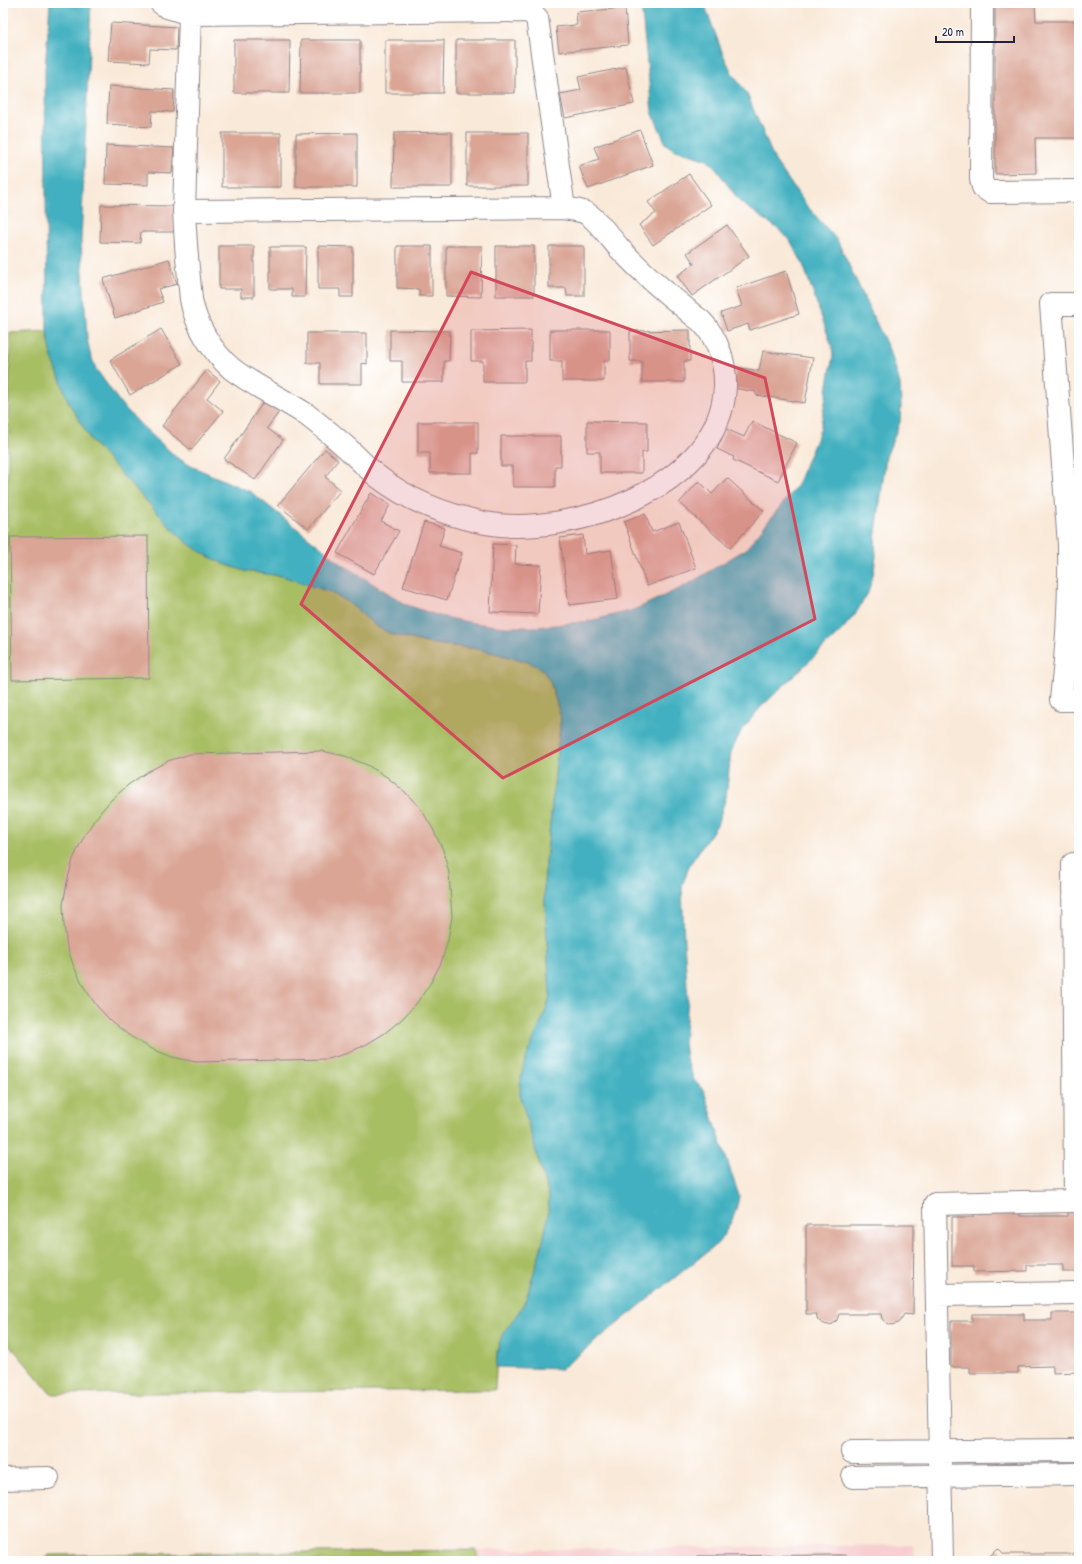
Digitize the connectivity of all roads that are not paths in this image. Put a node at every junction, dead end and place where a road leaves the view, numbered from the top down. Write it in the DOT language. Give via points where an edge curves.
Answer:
graph roads {
  1 [pos="161,3"];
  2 [pos="982,3"];
  3 [pos="190,14"];
  4 [pos="1079,192"];
  5 [pos="564,208"];
  6 [pos="184,211"];
  7 [pos="1079,304"];
  8 [pos="1079,700"];
  9 [pos="1073,864"];
  10 [pos="1079,1293"];
  11 [pos="937,1295"];
  12 [pos="1079,1450"];
  13 [pos="939,1451"];
  14 [pos="852,1452"];
  15 [pos="1079,1474"];
  16 [pos="940,1476"];
  17 [pos="853,1477"];
  18 [pos="48,1478"];
  19 [pos="3,1479"];
  20 [pos="942,1561"];
  1 -- 3 [label="street"];
  2 -- 4 [label="street" via="983,186 990,192"];
  3 -- 5 [label="street" via="529,11 537,18"];
  3 -- 6 [label="street"];
  5 -- 6 [label="street"];
  5 -- 6 [label="street" via="588,213 660,288 702,322 722,357 725,373 724,394 720,412 704,446 677,474 632,500 602,512 570,520 515,526 487,523 445,513 400,492 376,475 306,415 232,368 205,336 191,300"];
  7 -- 8 [label="street" via="1050,304 1069,545 1069,593 1061,700"];
  9 -- 11 [label="street" via="1075,1201 935,1204"];
  10 -- 11 [label="street"];
  11 -- 13 [label="street"];
  12 -- 13 [label="street"];
  13 -- 14 [label="street"];
  13 -- 16 [label="street"];
  15 -- 16 [label="street"];
  16 -- 17 [label="street"];
  16 -- 20 [label="street"];
  18 -- 19 [label="street"];
}
